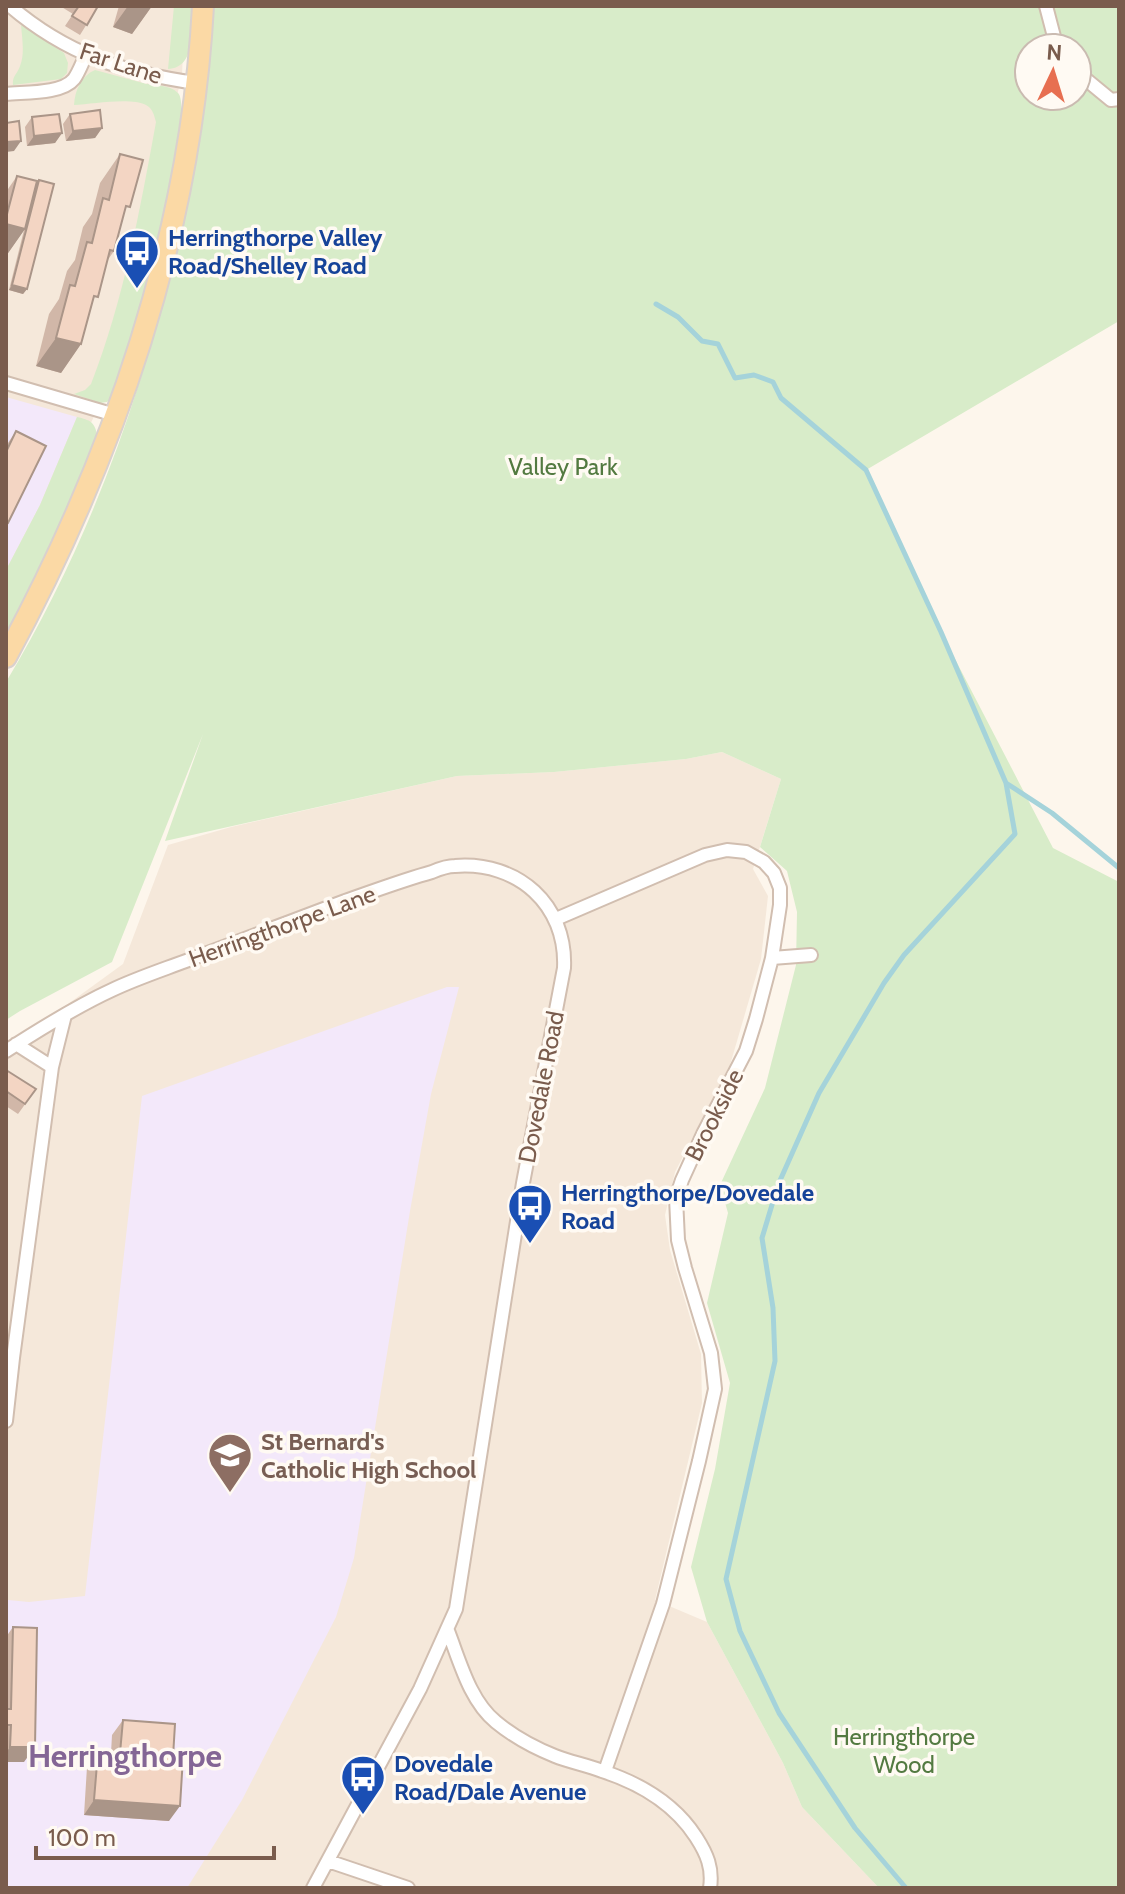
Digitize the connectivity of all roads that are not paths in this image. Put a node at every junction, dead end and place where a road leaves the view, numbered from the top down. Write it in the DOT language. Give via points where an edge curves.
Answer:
graph roads {
  1 [pos="10,6"];
  2 [pos="203,6"];
  3 [pos="1046,6"];
  4 [pos="1053,32"];
  5 [pos="86,55"];
  6 [pos="196,83"];
  7 [pos="1093,85"];
  8 [pos="6,94"];
  9 [pos="1119,99"];
  10 [pos="6,383"];
  11 [pos="115,415"];
  12 [pos="6,657"];
  13 [pos="556,919"];
  14 [pos="811,955"];
  15 [pos="772,958"];
  16 [pos="65,1015"];
  17 [pos="11,1048"];
  18 [pos="52,1067"];
  19 [pos="6,1421"];
  20 [pos="448,1631"];
  21 [pos="605,1771"];
  22 [pos="328,1861"];
  23 [pos="313,1888"];
  24 [pos="408,1888"];
  25 [pos="710,1888"];
  1 -- 5 [label="street, Far Lane"];
  2 -- 6 [label="main road"];
  3 -- 4 [label="street"];
  5 -- 6 [label="street, Far Lane" via="131,71"];
  5 -- 8 [label="street" via="64,86"];
  6 -- 11 [label="main road" via="159,279"];
  7 -- 9 [label="street" via="1111,100"];
  10 -- 11 [label="street"];
  11 -- 12 [label="main road" via="72,525"];
  13 -- 15 [label="street, Brookside" via="705,855 746,852 764,862 780,888"];
  13 -- 16 [label="street, Herringthorpe Lane" via="544,901 516,879 496,870 453,866 112,990"];
  13 -- 20 [label="street, Dovedale Road" via="564,968 523,1183 461,1586"];
  14 -- 15 [label="street"];
  15 -- 21 [label="street, Brookside" via="746,1051 676,1198 678,1240 711,1353 715,1389 663,1604"];
  16 -- 17 [label="street, Herringthorpe Lane"];
  16 -- 18 [label="street"];
  17 -- 18 [label="street"];
  18 -- 19 [label="street"];
  20 -- 21 [label="street" via="477,1701 493,1720 554,1756"];
  20 -- 22 [label="street, Dovedale Road"];
  21 -- 25 [label="street" via="642,1786 673,1808 706,1853"];
  22 -- 23 [label="street, Dovedale Road"];
  22 -- 24 [label="street"];
}
